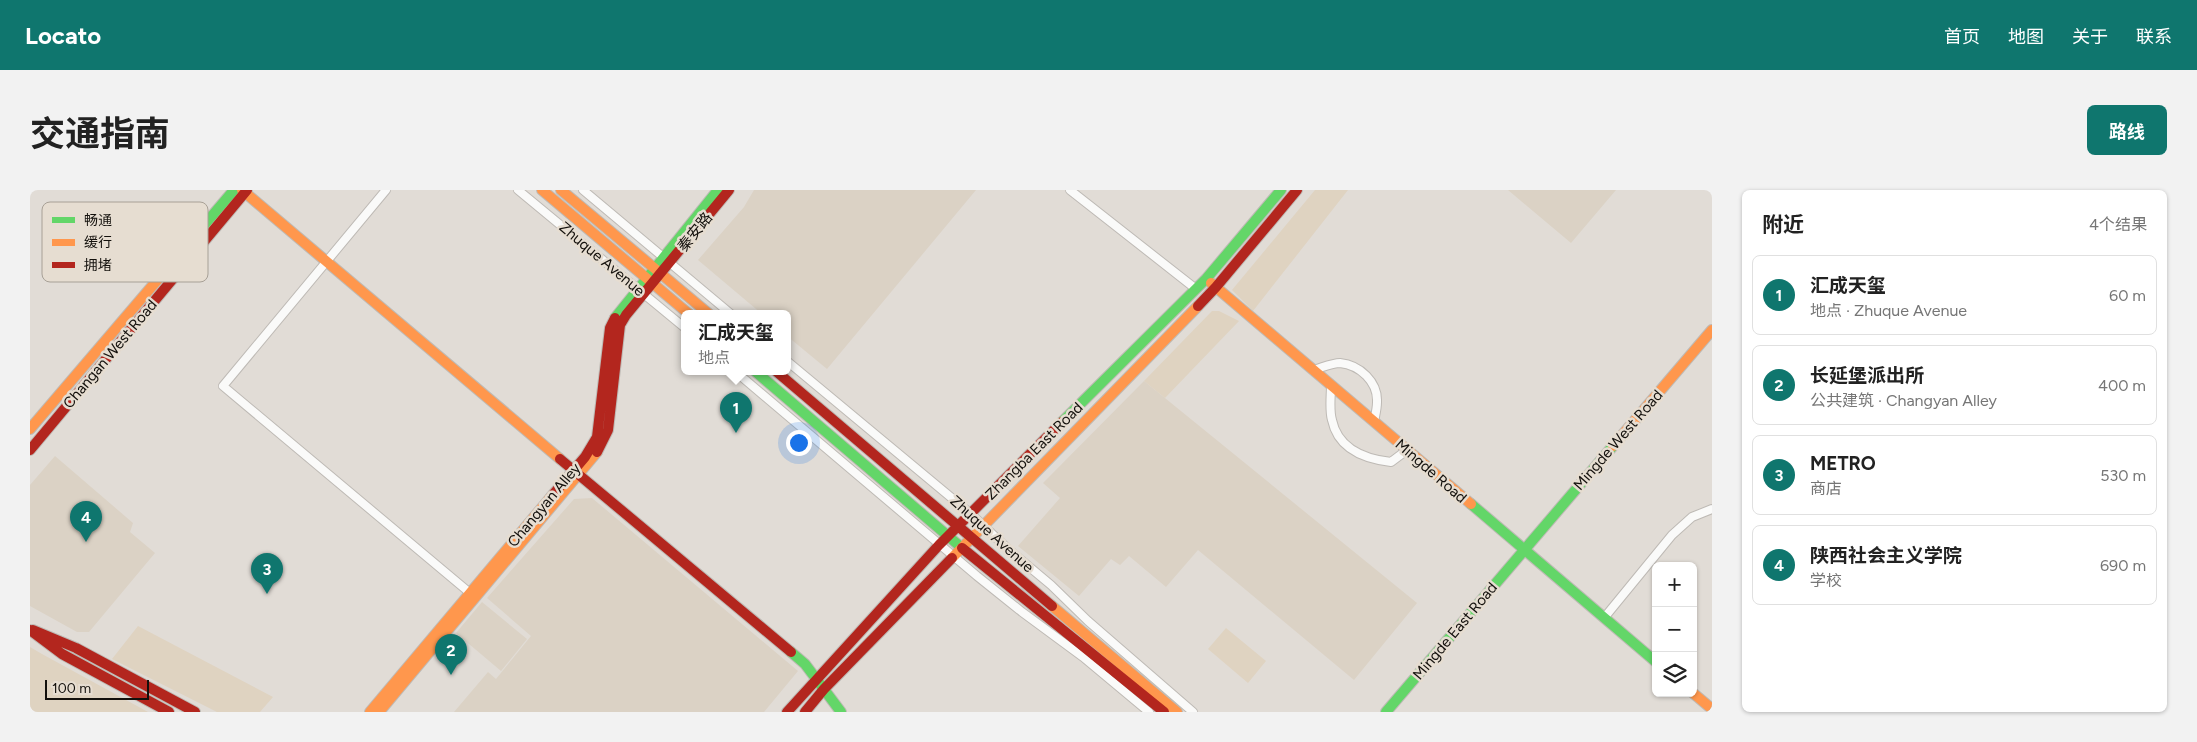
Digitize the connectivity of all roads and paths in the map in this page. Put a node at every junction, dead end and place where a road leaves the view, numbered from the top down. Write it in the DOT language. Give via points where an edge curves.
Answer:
graph roads {
  1 [pos="234,190"];
  2 [pos="386,190"];
  3 [pos="518,190"];
  4 [pos="542,190"];
  5 [pos="562,190"];
  6 [pos="583,190"];
  7 [pos="718,190"];
  8 [pos="730,190"];
  9 [pos="1070,190"];
  10 [pos="1281,190"];
  11 [pos="1297,190"];
  12 [pos="244,191"];
  13 [pos="208,220"];
  14 [pos="208,235"];
  15 [pos="666,260"];
  16 [pos="326,263"];
  17 [pos="657,270"];
  18 [pos="1206,279"];
  19 [pos="649,280"];
  20 [pos="155,282"];
  21 [pos="169,282"];
  22 [pos="1216,287"];
  23 [pos="1196,289"];
  24 [pos="640,291"];
  25 [pos="684,310"];
  26 [pos="704,310"];
  27 [pos="726,310"];
  28 [pos="681,325"];
  29 [pos="1712,330"];
  30 [pos="791,364"];
  31 [pos="1314,370"];
  32 [pos="740,375"];
  33 [pos="760,375"];
  34 [pos="781,375"];
  35 [pos="1331,385"];
  36 [pos="1374,422"];
  37 [pos="30,429"];
  38 [pos="30,450"];
  39 [pos="1407,450"];
  40 [pos="577,472"];
  41 [pos="1712,509"];
  42 [pos="971,514"];
  43 [pos="959,525"];
  44 [pos="983,525"];
  45 [pos="948,535"];
  46 [pos="972,537"];
  47 [pos="938,545"];
  48 [pos="963,547"];
  49 [pos="1523,550"];
  50 [pos="954,557"];
  51 [pos="470,593"];
  52 [pos="1604,618"];
  53 [pos="30,630"];
  54 [pos="1652,659"];
  55 [pos="815,679"];
  56 [pos="824,689"];
  57 [pos="1697,697"];
  58 [pos="1711,710"];
  59 [pos="169,712"];
  60 [pos="195,712"];
  61 [pos="370,712"];
  62 [pos="379,712"];
  63 [pos="787,712"];
  64 [pos="805,712"];
  65 [pos="841,712"];
  66 [pos="1149,712"];
  67 [pos="1164,712"];
  68 [pos="1177,712"];
  69 [pos="1193,712"];
  70 [pos="1386,712"];
  1 -- 13 [label="main road, Changan West Road"];
  2 -- 16 [label="street"];
  3 -- 24 [label="street, Zhuque Avenue"];
  4 -- 19 [label="main road, Zhuque Avenue"];
  5 -- 17 [label="main road, Zhuque Avenue"];
  6 -- 15 [label="street"];
  7 -- 15 [label="main road, 秦安路"];
  8 -- 15 [label="main road, 秦安路"];
  9 -- 23 [label="street"];
  10 -- 18 [label="main road, Zhangba East Road"];
  11 -- 22 [label="main road, Zhangba East Road"];
  12 -- 14 [label="main road, Changan West Road"];
  12 -- 16 [label="main road"];
  15 -- 17 [label="main road, 秦安路"];
  15 -- 27 [label="street"];
  16 -- 40 [label="main road"];
  16 -- 51 [label="street" via="223,386"];
  17 -- 19 [label="main road, Changyan Alley"];
  17 -- 26 [label="main road, Zhuque Avenue"];
  18 -- 22 [label="main road, Mingde Road"];
  18 -- 23 [label="main road, Zhangba East Road"];
  19 -- 24 [label="main road, Changyan Alley"];
  19 -- 25 [label="main road, Zhuque Avenue"];
  20 -- 37 [label="main road, Changan West Road"];
  21 -- 38 [label="main road, Changan West Road"];
  22 -- 31 [label="main road, Mingde Road"];
  22 -- 44 [label="main road, Zhangba East Road"];
  23 -- 42 [label="main road, Zhangba East Road"];
  24 -- 28 [label="street, Zhuque Avenue"];
  24 -- 40 [label="main road, Changyan Alley" via="620,325 608,430 595,456"];
  29 -- 49 [label="main road, Mingde West Road"];
  30 -- 42 [label="street, Zhuque Avenue"];
  31 -- 35 [label="main road, Mingde Road"];
  31 -- 36 [label="street" via="1338,363 1354,366 1365,374 1373,384 1377,401"];
  32 -- 47 [label="street"];
  33 -- 45 [label="main road, Zhuque Avenue"];
  34 -- 43 [label="main road, Zhuque Avenue"];
  35 -- 36 [label="main road, Mingde Road"];
  35 -- 39 [label="street" via="1332,420 1339,437 1352,450 1370,460 1391,462"];
  36 -- 39 [label="main road, Mingde Road"];
  39 -- 49 [label="main road, Mingde Road"];
  40 -- 51 [label="main road, Changyan Alley"];
  40 -- 55 [label="main road" via="805,664"];
  40 -- 62 [label="main road, Changyan Alley"];
  41 -- 52 [label="street" via="1692,518 1672,534"];
  42 -- 43 [label="main road, Zhangba East Road"];
  42 -- 44 [label="street, Zhuque Avenue"];
  43 -- 45 [label="main road, Zhangba East Road"];
  43 -- 46 [label="main road, Zhuque Avenue"];
  44 -- 46 [label="main road, Zhangba East Road"];
  44 -- 69 [label="street, Zhuque Avenue"];
  45 -- 47 [label="main road, Zhangba East Road"];
  45 -- 48 [label="main road, Zhuque Avenue"];
  46 -- 48 [label="main road, Zhangba East Road"];
  46 -- 68 [label="main road, Zhuque Avenue"];
  47 -- 50 [label="street"];
  47 -- 55 [label="main road, Zhangba East Road"];
  48 -- 50 [label="main road, Zhangba East Road"];
  48 -- 67 [label="main road, Zhuque Avenue"];
  49 -- 52 [label="main road, Mingde Road"];
  49 -- 70 [label="main road, Mingde East Road"];
  50 -- 56 [label="main road, Zhangba East Road"];
  50 -- 66 [label="street"];
  51 -- 61 [label="main road, Changyan Alley"];
  52 -- 54 [label="main road, Mingde Road"];
  53 -- 59 [label="main road" via="62,654"];
  53 -- 60 [label="main road" via="76,648"];
  55 -- 56 [label="main road"];
  55 -- 63 [label="main road, Zhangba East Road"];
  56 -- 64 [label="main road, Zhangba East Road"];
  56 -- 65 [label="main road"];
  57 -- 58 [label="main road"];
}
